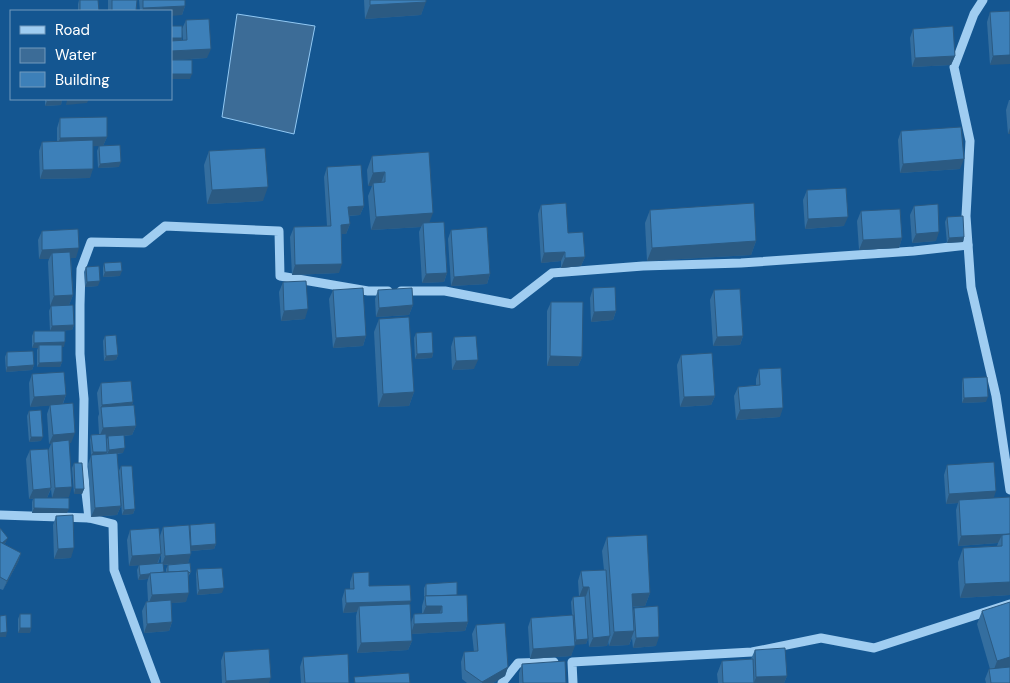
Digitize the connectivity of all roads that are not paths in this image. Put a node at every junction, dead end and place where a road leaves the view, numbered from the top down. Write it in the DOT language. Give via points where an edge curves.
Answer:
graph roads {
  1 [pos="983,0"];
  2 [pos="968,245"];
  3 [pos="1010,490"];
  4 [pos="0,515"];
  5 [pos="89,518"];
  6 [pos="1010,604"];
  7 [pos="572,662"];
  8 [pos="156,683"];
  9 [pos="502,683"];
  10 [pos="573,683"];
  1 -- 2 [label="street" via="974,14 954,67 970,141 966,216"];
  2 -- 3 [label="street" via="971,288 996,396"];
  2 -- 5 [label="street" via="741,263 552,273 512,304 445,291 368,291 280,276 279,231 165,226 144,243 90,242 81,269 80,305 83,467"];
  4 -- 5 [label="street"];
  5 -- 8 [label="street" via="113,524 114,570"];
  6 -- 7 [label="street" via="874,648 821,638 752,652"];
  7 -- 9 [label="street" via="518,662"];
  7 -- 10 [label="street"];
}
